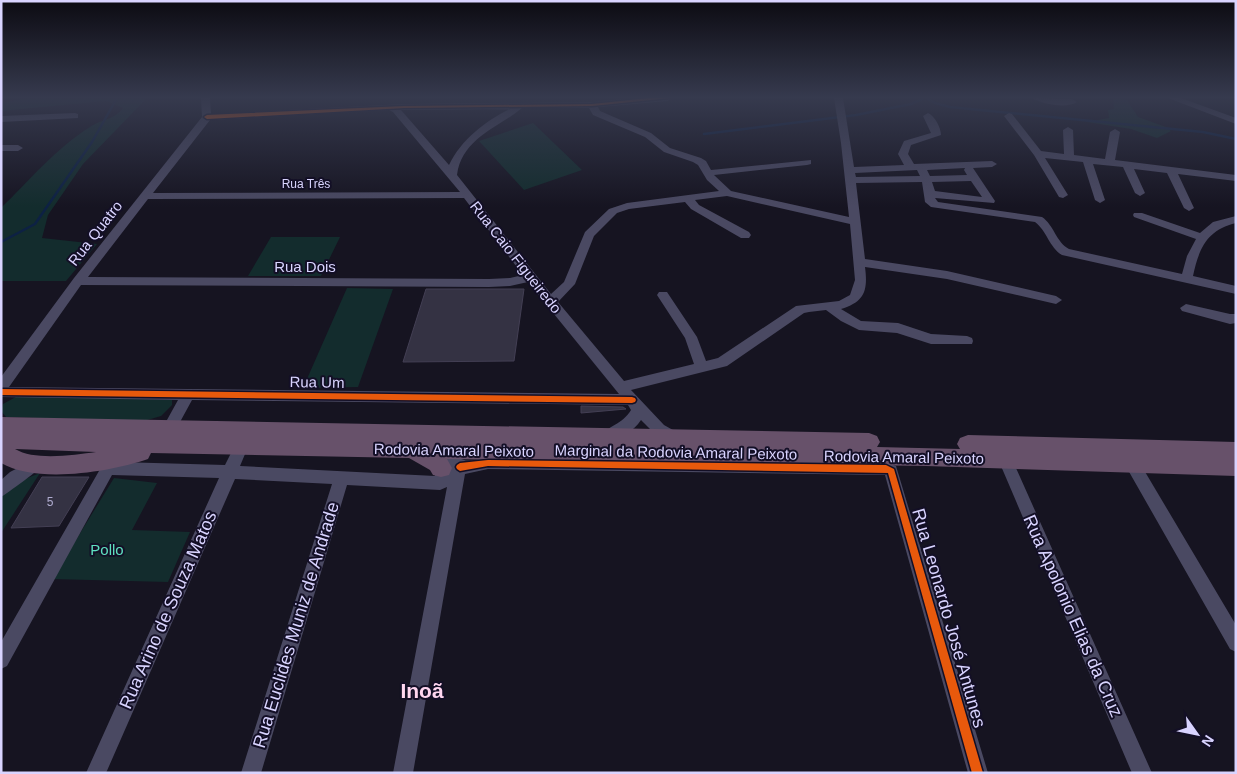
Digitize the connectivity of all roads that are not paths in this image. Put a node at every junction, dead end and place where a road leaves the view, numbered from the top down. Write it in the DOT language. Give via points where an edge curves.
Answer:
graph roads {
  1 [pos="193,134"];
  2 [pos="416,134"];
  3 [pos="479,134"];
  4 [pos="646,134"];
  5 [pos="844,134"];
  6 [pos="936,134"];
  7 [pos="1023,134"];
  8 [pos="1068,134"];
  9 [pos="1115,134"];
  10 [pos="1,148"];
  11 [pos="18,148"];
  12 [pos="1038,154"];
  13 [pos="1069,158"];
  14 [pos="1087,160"];
  15 [pos="808,162"];
  16 [pos="1109,163"];
  17 [pos="992,164"];
  18 [pos="441,165"];
  19 [pos="1127,165"];
  20 [pos="968,166"];
  21 [pos="916,168"];
  22 [pos="452,170"];
  23 [pos="1171,171"];
  24 [pos="707,173"];
  25 [pos="851,175"];
  26 [pos="973,178"];
  27 [pos="1236,178"];
  28 [pos="927,180"];
  29 [pos="727,193"];
  30 [pos="1140,193"];
  31 [pos="931,194"];
  32 [pos="467,195"];
  33 [pos="1062,195"];
  34 [pos="144,196"];
  35 [pos="687,198"];
  36 [pos="1100,200"];
  37 [pos="1189,208"];
  38 [pos="1138,215"];
  39 [pos="1236,219"];
  40 [pos="854,222"];
  41 [pos="745,235"];
  42 [pos="1204,238"];
  43 [pos="859,262"];
  44 [pos="531,277"];
  45 [pos="1187,278"];
  46 [pos="78,281"];
  47 [pos="1235,292"];
  48 [pos="663,295"];
  49 [pos="1056,300"];
  50 [pos="551,301"];
  51 [pos="828,306"];
  52 [pos="1186,308"];
  53 [pos="1236,318"];
  54 [pos="967,341"];
  55 [pos="702,368"];
  56 [pos="621,387"];
  57 [pos="1,388"];
  58 [pos="1,392"];
  59 [pos="188,395"];
  60 [pos="636,404"];
  61 [pos="1,425"];
  62 [pos="170,438"];
  63 [pos="601,438"];
  64 [pos="676,438"];
  65 [pos="241,447"];
  66 [pos="413,450"];
  67 [pos="492,451"];
  68 [pos="1236,451"];
  69 [pos="3,453"];
  70 [pos="1005,459"];
  71 [pos="111,463"];
  72 [pos="37,464"];
  73 [pos="1133,465"];
  74 [pos="1236,467"];
  75 [pos="451,471"];
  76 [pos="891,471"];
  77 [pos="229,472"];
  78 [pos="342,478"];
  79 [pos="4,483"];
  80 [pos="1236,643"];
  81 [pos="1,660"];
  82 [pos="96,773"];
  83 [pos="251,773"];
  84 [pos="403,773"];
  85 [pos="978,773"];
  86 [pos="1142,773"];
  1 -- 34 [label="street, Rua Quatro"];
  2 -- 18 [label="street"];
  3 -- 22 [label="street"];
  4 -- 24 [label="street" via="666,150 702,163"];
  5 -- 25 [label="street"];
  6 -- 21 [label="street" via="907,143 903,154"];
  7 -- 12 [label="street"];
  8 -- 13 [label="street"];
  9 -- 16 [label="street"];
  10 -- 11 [label="street"];
  12 -- 13 [label="street"];
  12 -- 33 [label="street"];
  13 -- 14 [label="street"];
  14 -- 16 [label="street"];
  14 -- 36 [label="street"];
  15 -- 24 [label="street"];
  16 -- 19 [label="street"];
  17 -- 20 [label="street"];
  18 -- 22 [label="street"];
  19 -- 23 [label="street"];
  19 -- 30 [label="street"];
  20 -- 21 [label="street"];
  20 -- 26 [label="street"];
  21 -- 25 [label="street"];
  21 -- 28 [label="street"];
  22 -- 32 [label="street, Rua Caio Figueiredo"];
  23 -- 27 [label="street"];
  23 -- 37 [label="street"];
  24 -- 29 [label="street"];
  25 -- 28 [label="street"];
  25 -- 40 [label="street"];
  26 -- 28 [label="street"];
  26 -- 31 [label="street" via="990,201"];
  28 -- 31 [label="street"];
  29 -- 35 [label="street"];
  29 -- 40 [label="street"];
  31 -- 45 [label="street" via="930,202 939,206 1038,219 1063,251"];
  32 -- 34 [label="street, Rua Três"];
  32 -- 44 [label="street, Rua Caio Figueiredo"];
  34 -- 46 [label="street, Rua Quatro"];
  35 -- 41 [label="street" via="695,207"];
  35 -- 50 [label="street" via="626,206 613,211 589,235 569,284"];
  38 -- 42 [label="street"];
  39 -- 42 [label="street" via="1215,225"];
  40 -- 43 [label="street"];
  42 -- 45 [label="street" via="1189,264"];
  43 -- 49 [label="street" via="947,274"];
  43 -- 51 [label="street" via="861,289 857,298 847,304"];
  44 -- 46 [label="street, Rua Dois" via="489,284"];
  44 -- 50 [label="street, Rua Caio Figueiredo"];
  45 -- 47 [label="street"];
  46 -- 57 [label="street, Rua Quatro"];
  48 -- 55 [label="street" via="691,337"];
  50 -- 56 [label="street, Rua Caio Figueiredo"];
  51 -- 54 [label="street" via="859,325 898,328 931,339"];
  51 -- 55 [label="street" via="800,309 730,359"];
  52 -- 53 [label="street"];
  55 -- 56 [label="street"];
  56 -- 60 [label="street, Rua Caio Figueiredo"];
  58 -- 59 [label="street, Rua Um"];
  59 -- 60 [label="street, Rua Um"];
  59 -- 62 [label="street"];
  60 -- 63 [label="street" via="632,423"];
  60 -- 64 [label="street, Rua Caio Figueiredo" via="659,429"];
  61 -- 62 [label="highway, Rodovia Amaral Peixoto"];
  62 -- 63 [label="highway, Rodovia Amaral Peixoto"];
  62 -- 65 [label="highway, Rodovia Amaral Peixoto"];
  62 -- 69 [label="highway, Rodovia Amaral Peixoto"];
  62 -- 71 [label="highway"];
  63 -- 64 [label="highway, Rodovia Amaral Peixoto"];
  64 -- 68 [label="highway, Rodovia Amaral Peixoto"];
  65 -- 66 [label="highway, Rodovia Amaral Peixoto"];
  65 -- 77 [label="street, Rua Arino de Souza Matos"];
  66 -- 67 [label="highway, Rodovia Amaral Peixoto"];
  66 -- 75 [label="highway"];
  67 -- 70 [label="highway, Rodovia Amaral Peixoto"];
  67 -- 75 [label="highway" via="476,455"];
  69 -- 72 [label="highway"];
  70 -- 73 [label="highway, Rodovia Amaral Peixoto"];
  70 -- 86 [label="street, Rua Apolonio Elias da Cruz"];
  71 -- 72 [label="highway"];
  71 -- 77 [label="street, Marginal da Rodovia Amaral Peixoto"];
  71 -- 81 [label="street"];
  72 -- 79 [label="street"];
  73 -- 74 [label="highway, Rodovia Amaral Peixoto"];
  73 -- 80 [label="street"];
  75 -- 76 [label="street, Marginal da Rodovia Amaral Peixoto" via="488,463"];
  75 -- 78 [label="street, Marginal da Rodovia Amaral Peixoto" via="440,483"];
  75 -- 84 [label="street" via="448,492 453,502"];
  76 -- 85 [label="street, Rua Leonardo José Antunes"];
  77 -- 78 [label="street, Marginal da Rodovia Amaral Peixoto"];
  77 -- 82 [label="street, Rua Arino de Souza Matos"];
  78 -- 83 [label="street, Rua Euclides Muniz de Andrade"];
}
